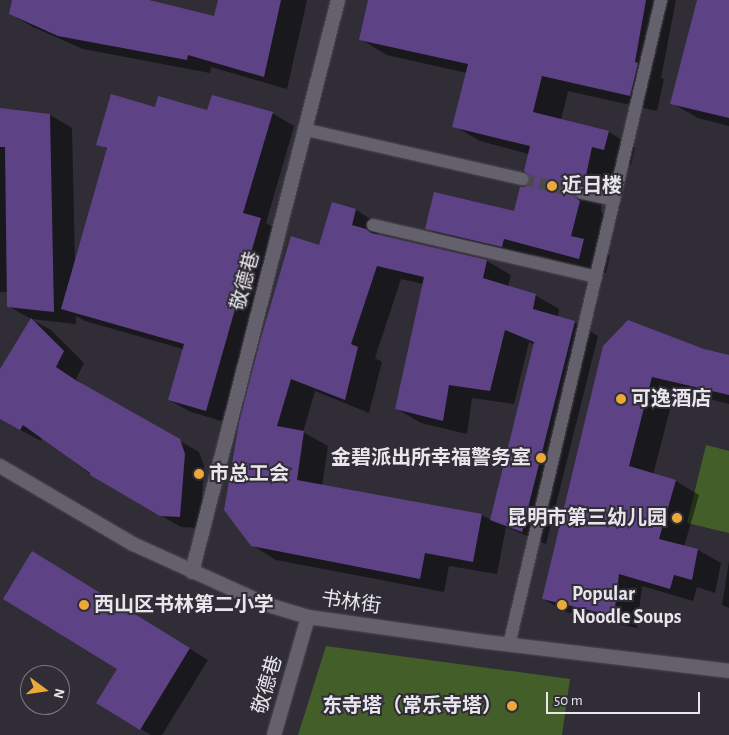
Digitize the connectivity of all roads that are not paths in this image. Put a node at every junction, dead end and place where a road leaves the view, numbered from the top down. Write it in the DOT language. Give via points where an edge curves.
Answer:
graph roads {
  1 [pos="338,0"];
  2 [pos="661,0"];
  3 [pos="306,130"];
  4 [pos="522,179"];
  5 [pos="582,193"];
  6 [pos="614,200"];
  7 [pos="373,225"];
  8 [pos="596,277"];
  9 [pos="0,466"];
  10 [pos="192,572"];
  11 [pos="308,617"];
  12 [pos="509,645"];
  13 [pos="729,671"];
  14 [pos="274,735"];
  1 -- 3 [label="street, 敬德巷"];
  2 -- 6 [label="street"];
  3 -- 4 [label="street"];
  3 -- 10 [label="street, 敬德巷"];
  5 -- 6 [label="street"];
  6 -- 8 [label="street"];
  7 -- 8 [label="street"];
  8 -- 12 [label="street"];
  9 -- 10 [label="street, 书林街" via="133,544"];
  10 -- 11 [label="street, 书林街" via="264,604"];
  11 -- 12 [label="street, 书林街"];
  11 -- 14 [label="street, 敬德巷"];
  12 -- 13 [label="street, 书林街"];
}
